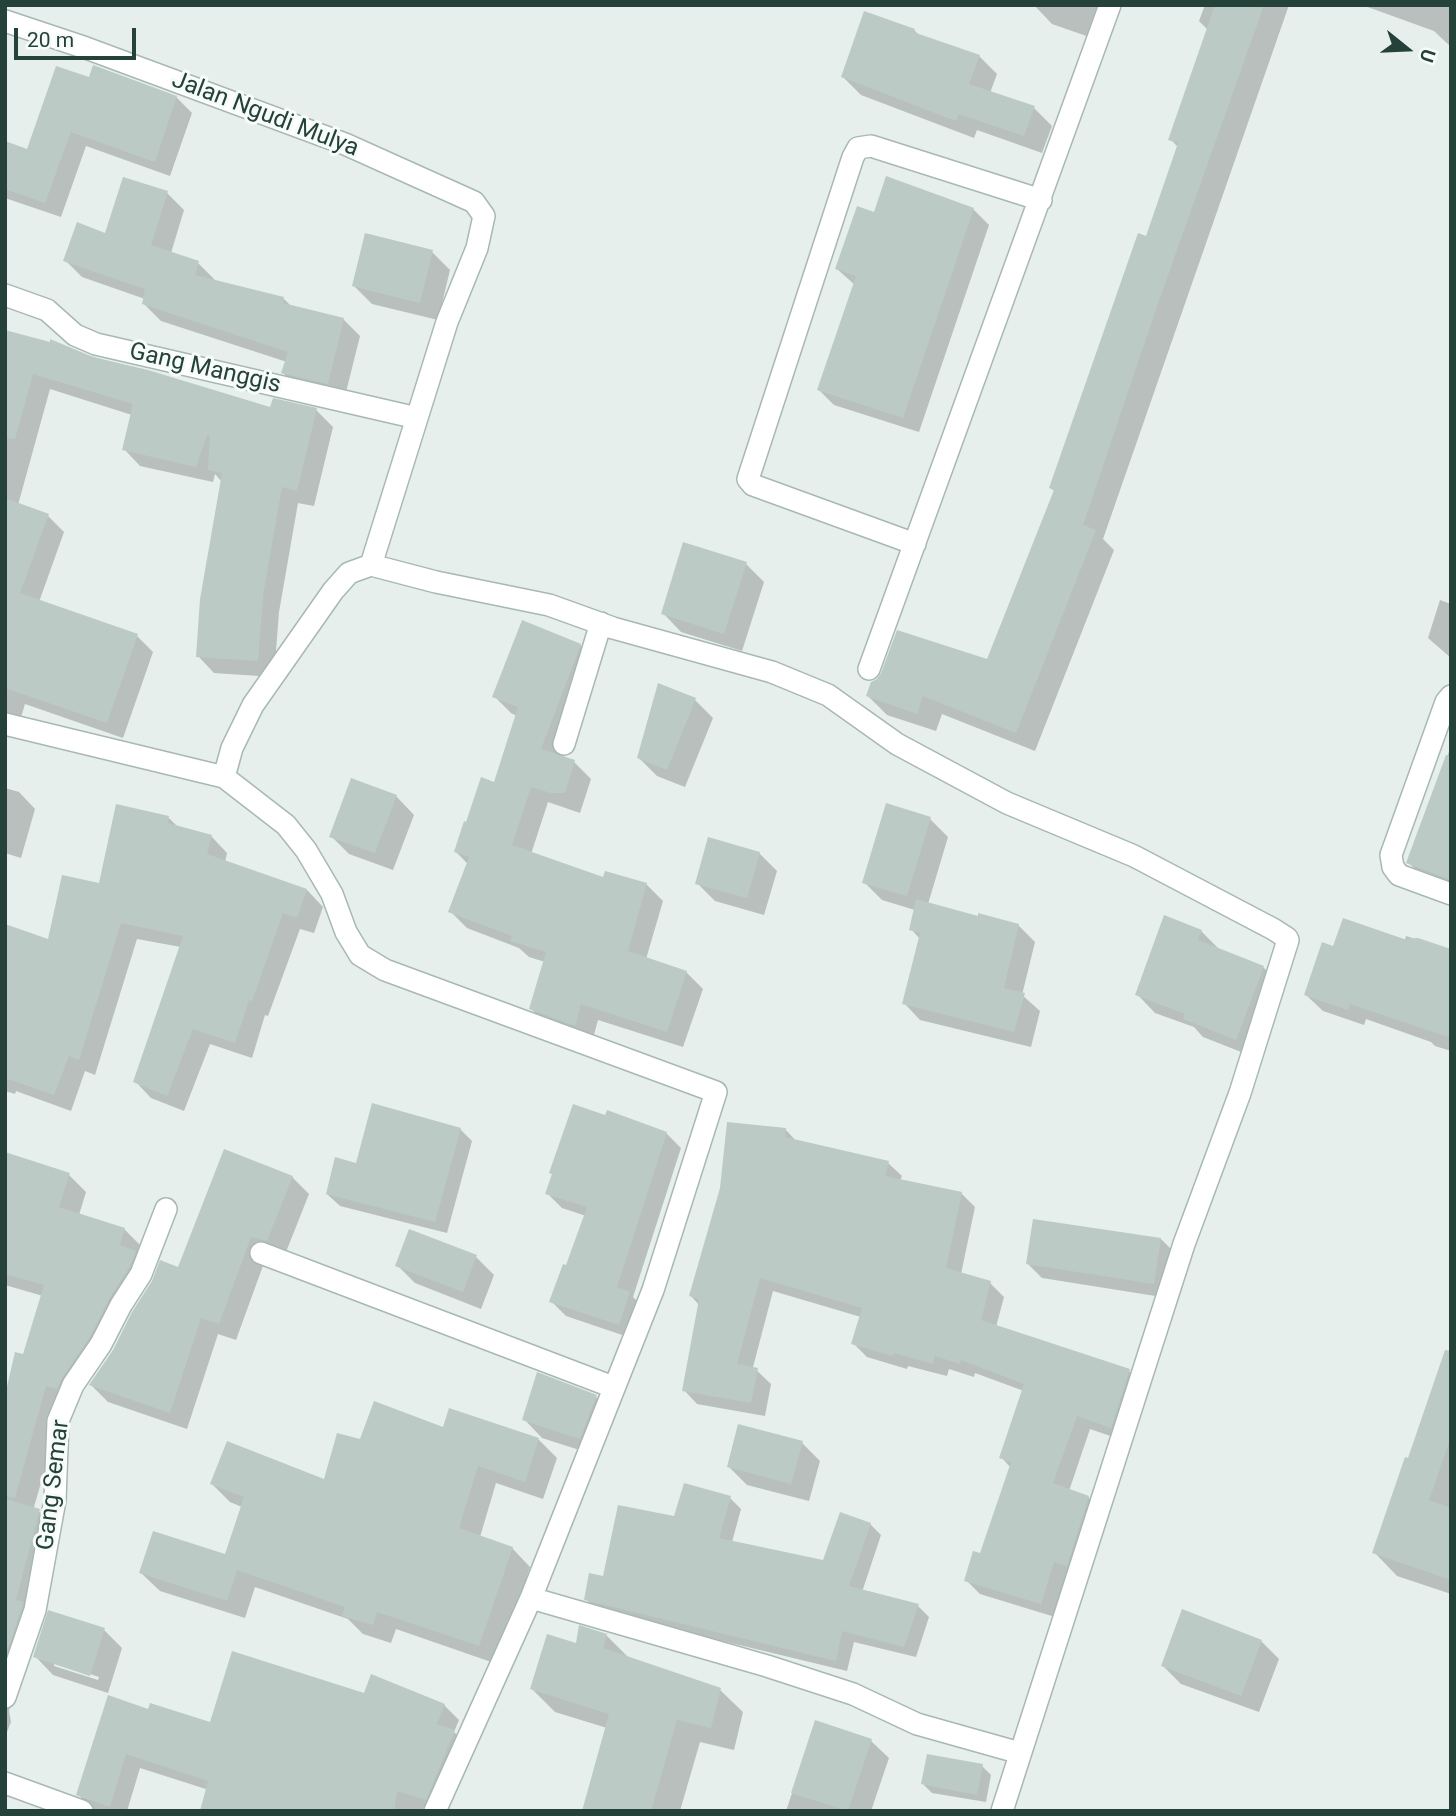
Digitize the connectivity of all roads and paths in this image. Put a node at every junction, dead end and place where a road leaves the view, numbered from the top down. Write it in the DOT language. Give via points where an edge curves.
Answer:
graph roads {
  1 [pos="1110,5"];
  2 [pos="5,21"];
  3 [pos="1041,200"];
  4 [pos="5,295"];
  5 [pos="417,418"];
  6 [pos="915,544"];
  7 [pos="370,565"];
  8 [pos="601,623"];
  9 [pos="869,669"];
  10 [pos="1451,696"];
  11 [pos="5,724"];
  12 [pos="564,744"];
  13 [pos="223,777"];
  14 [pos="1451,894"];
  15 [pos="166,1209"];
  16 [pos="261,1253"];
  17 [pos="613,1387"];
  18 [pos="531,1598"];
  19 [pos="5,1698"];
  20 [pos="1020,1753"];
  21 [pos="5,1783"];
  22 [pos="70,1809"];
  23 [pos="435,1811"];
  24 [pos="1002,1811"];
  1 -- 3 [label="street"];
  2 -- 5 [label="street, Jalan Ngudi Mulya" via="345,144 474,202 484,216 477,248 447,322"];
  3 -- 6 [label="street"];
  3 -- 6 [label="street" via="871,146 858,148 853,157 748,479 753,485"];
  4 -- 5 [label="street, Gang Manggis" via="47,310 75,335 96,344"];
  5 -- 7 [label="street, Jalan Ngudi Mulya"];
  6 -- 9 [label="street"];
  7 -- 8 [label="street" via="549,606"];
  7 -- 13 [label="street" via="349,573 333,591 253,705"];
  8 -- 12 [label="street"];
  8 -- 20 [label="street" via="772,672 828,695 897,744 996,797 1134,856 1288,940 1240,1093 1184,1244"];
  10 -- 14 [label="street" via="1391,855 1399,875"];
  11 -- 13 [label="street"];
  13 -- 17 [label="street" via="286,825 306,850 360,955 385,970 716,1092 653,1290"];
  15 -- 19 [label="street, Gang Semar" via="141,1274 73,1385 58,1421 55,1500 35,1610"];
  16 -- 17 [label="street"];
  17 -- 18 [label="street"];
  18 -- 20 [label="street" via="767,1666 853,1694 917,1724"];
  18 -- 23 [label="street"];
  20 -- 24 [label="street"];
  21 -- 22 [label="street"];
}
